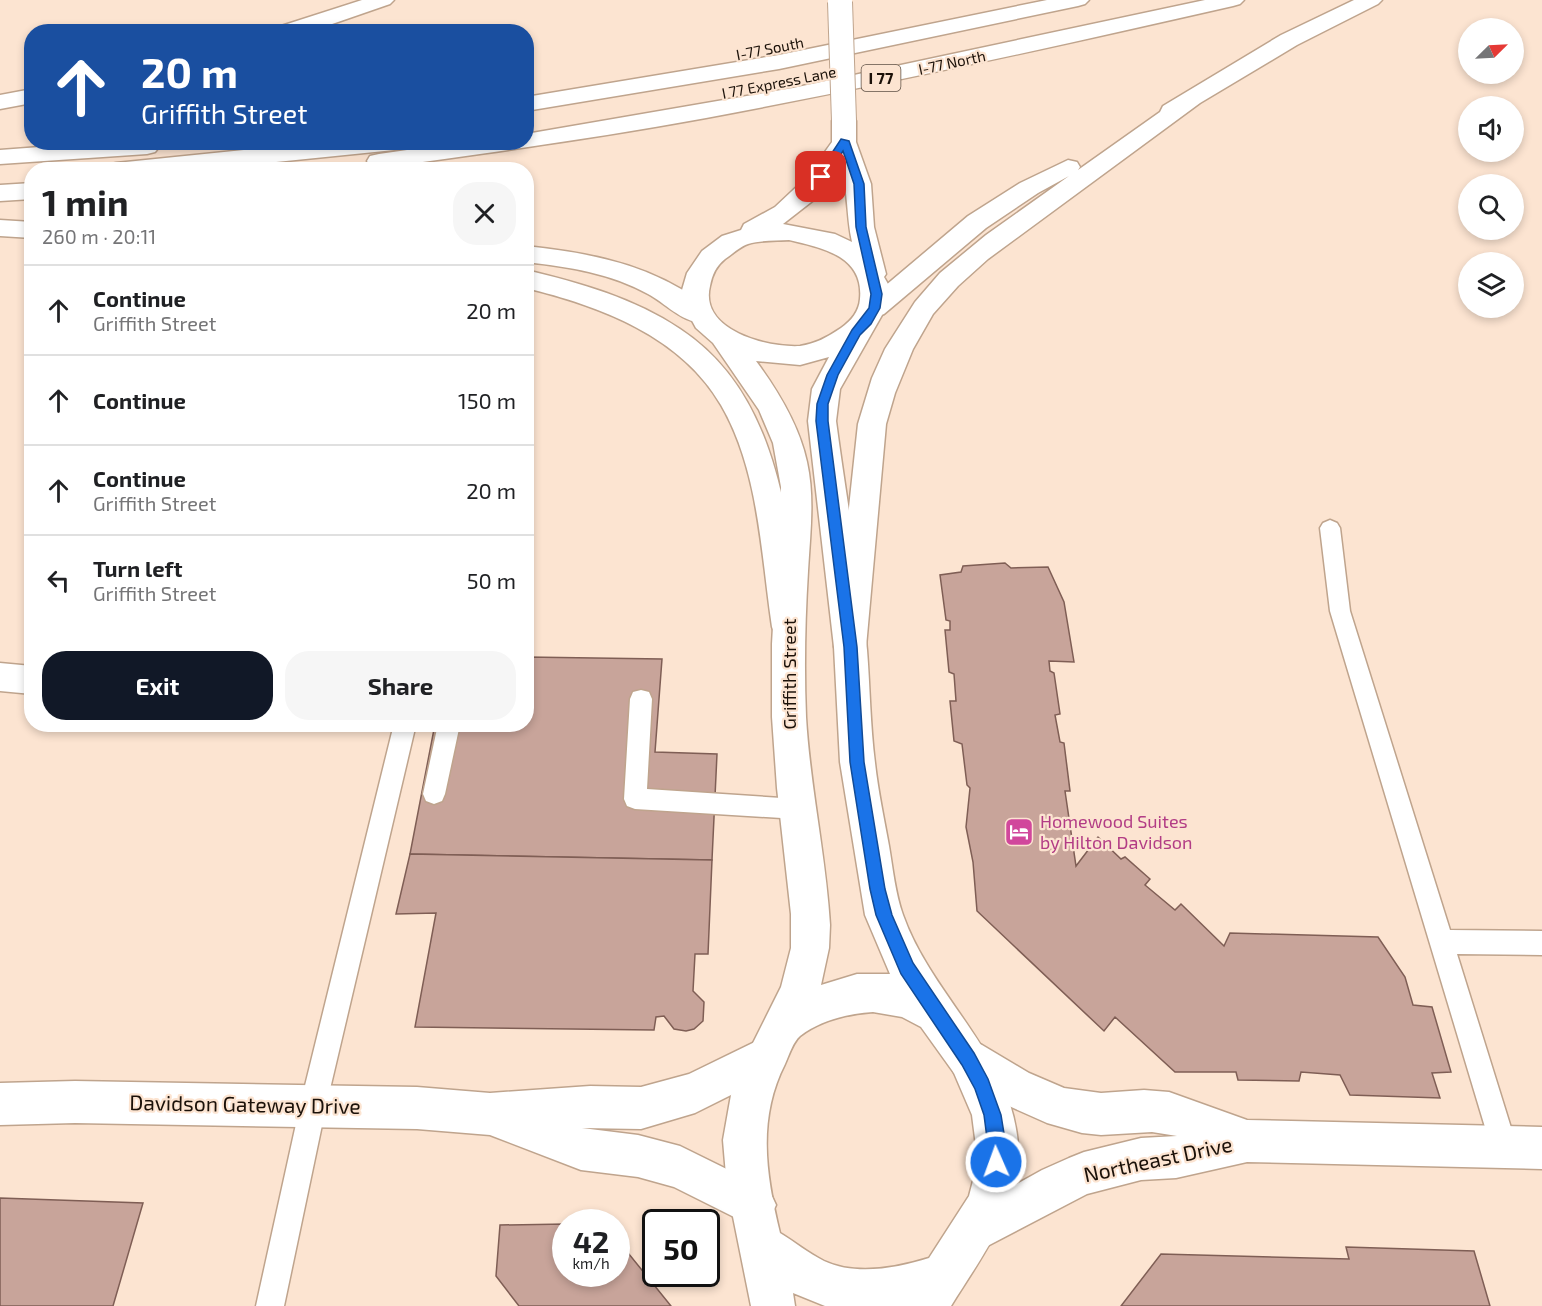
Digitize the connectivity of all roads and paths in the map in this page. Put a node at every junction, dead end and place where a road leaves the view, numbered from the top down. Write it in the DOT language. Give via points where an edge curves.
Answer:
graph roads {
  1 [pos="383,0"];
  2 [pos="1011,0"];
  3 [pos="1078,0"];
  4 [pos="1170,0"];
  5 [pos="1233,0"];
  6 [pos="1371,0"];
  7 [pos="840,1"];
  8 [pos="310,24"];
  9 [pos="534,89"];
  10 [pos="24,98"];
  11 [pos="1191,100"];
  12 [pos="0,102"];
  13 [pos="534,103"];
  14 [pos="534,125"];
  15 [pos="844,131"];
  16 [pos="24,140"];
  17 [pos="534,140"];
  18 [pos="0,142"];
  19 [pos="93,150"];
  20 [pos="322,150"];
  21 [pos="458,150"];
  22 [pos="0,157"];
  23 [pos="198,162"];
  24 [pos="364,162"];
  25 [pos="24,176"];
  26 [pos="0,177"];
  27 [pos="24,192"];
  28 [pos="0,193"];
  29 [pos="0,228"];
  30 [pos="24,230"];
  31 [pos="733,241"];
  32 [pos="534,255"];
  33 [pos="874,280"];
  34 [pos="534,281"];
  35 [pos="874,308"];
  36 [pos="700,315"];
  37 [pos="856,333"];
  38 [pos="724,338"];
  39 [pos="1330,528"];
  40 [pos="788,627"];
  41 [pos="850,647"];
  42 [pos="0,677"];
  43 [pos="24,679"];
  44 [pos="641,699"];
  45 [pos="403,732"];
  46 [pos="447,732"];
  47 [pos="434,794"];
  48 [pos="797,808"];
  49 [pos="1442,942"];
  50 [pos="1542,943"];
  51 [pos="935,1013"];
  52 [pos="774,1040"];
  53 [pos="968,1059"];
  54 [pos="0,1104"];
  55 [pos="313,1106"];
  56 [pos="490,1114"];
  57 [pos="1247,1141"];
  58 [pos="1523,1147"];
  59 [pos="754,1205"];
  60 [pos="974,1231"];
  61 [pos="764,1248"];
  62 [pos="935,1290"];
  63 [pos="270,1306"];
  64 [pos="773,1306"];
  1 -- 8 [label="main road"];
  2 -- 9 [label="main road, I-77 South" via="760,51"];
  3 -- 13 [label="main road, I 77 Express Lane / I 77" via="789,60"];
  4 -- 14 [label="main road, I 77 Express Lane / I 77" via="790,81"];
  5 -- 17 [label="main road, I-77 North / I 77" via="820,90"];
  6 -- 11 [label="main road" via="1298,35"];
  7 -- 15 [label="main road, bridge"];
  10 -- 12 [label="main road"];
  11 -- 35 [label="main road" via="1004,203"];
  11 -- 41 [label="main road" via="976,257 925,306 908,333 884,381 872,424"];
  15 -- 31 [label="main road" via="821,177 804,198 774,220"];
  15 -- 33 [label="main road" via="859,184 861,227"];
  16 -- 18 [label="main road"];
  19 -- 22 [label="main road"];
  20 -- 23 [label="main road"];
  21 -- 24 [label="main road"];
  25 -- 26 [label="main road"];
  27 -- 28 [label="main road"];
  29 -- 30 [label="main road"];
  31 -- 33 [label="main road" via="789,232 827,239 857,256"];
  31 -- 36 [label="main road" via="698,274 695,295"];
  32 -- 36 [label="main road" via="629,273 664,289"];
  33 -- 35 [label="main road"];
  34 -- 40 [label="main road" via="586,295 650,324 683,346 733,400 757,458"];
  35 -- 37 [label="main road"];
  36 -- 38 [label="main road"];
  37 -- 38 [label="main road" via="823,350 792,354 760,352"];
  37 -- 41 [label="main road" via="832,375 822,412"];
  38 -- 40 [label="main road, Griffith Street" via="770,402 792,460 796,491"];
  39 -- 49 [label="lane" via="1340,610"];
  40 -- 48 [label="main road, Griffith Street" via="789,717"];
  41 -- 51 [label="main road" via="857,762 878,889 894,942"];
  42 -- 43 [label="main road"];
  44 -- 48 [label="lane" via="635,799"];
  45 -- 55 [label="lane"];
  46 -- 47 [label="lane"];
  48 -- 52 [label="main road, Griffith Street" via="810,949 804,979"];
  49 -- 50 [label="lane"];
  49 -- 58 [label="lane"];
  51 -- 52 [label="main road, Davidson Gateway Drive" via="906,998 882,993 835,997 813,1006"];
  51 -- 53 [label="main road"];
  52 -- 56 [label="main road, Davidson Gateway Drive" via="695,1093 641,1108 590,1107"];
  52 -- 59 [label="main road, Griffith Street" via="753,1086 746,1118 745,1150"];
  53 -- 57 [label="main road, Northeast Drive" via="1034,1099 1066,1109 1099,1114 1168,1113"];
  53 -- 60 [label="main road" via="993,1115 997,1146 988,1205"];
  54 -- 55 [label="main road, Davidson Gateway Drive"];
  55 -- 56 [label="main road, Davidson Gateway Drive"];
  55 -- 63 [label="lane"];
  56 -- 59 [label="main road, Davidson Gateway Drive" via="581,1149 638,1156 680,1167"];
  57 -- 58 [label="main road, Northeast Drive"];
  57 -- 60 [label="main road, Northeast Drive" via="1084,1173"];
  59 -- 61 [label="main road, Griffith Street"];
  60 -- 62 [label="main road"];
  61 -- 62 [label="main road" via="811,1278 841,1288 870,1292 924,1283"];
  61 -- 64 [label="main road"];
}
